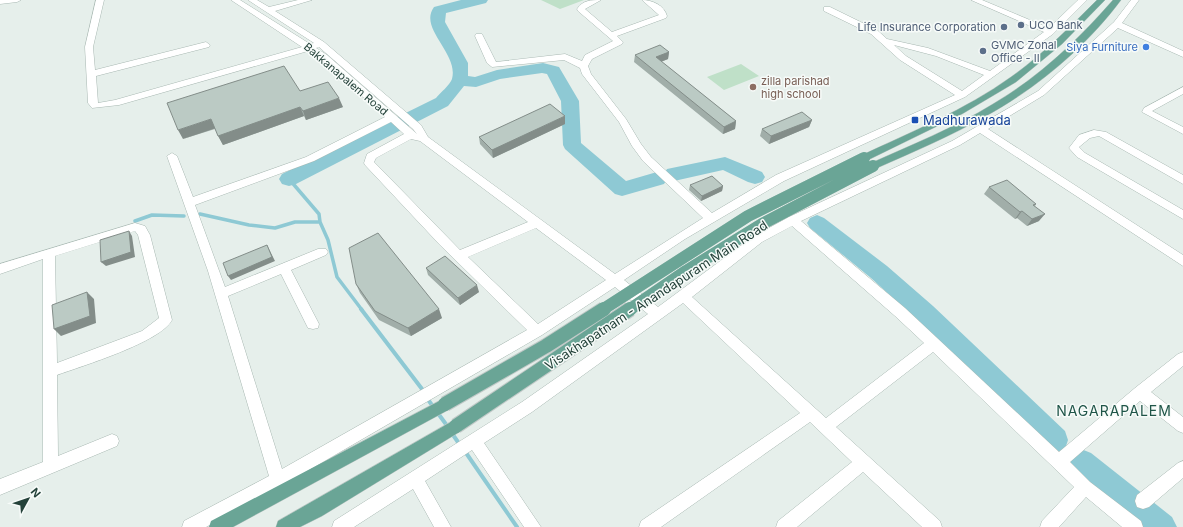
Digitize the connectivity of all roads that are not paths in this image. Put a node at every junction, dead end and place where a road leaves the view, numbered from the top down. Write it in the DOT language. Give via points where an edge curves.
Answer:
graph roads {
  1 [pos="17,0"];
  2 [pos="100,0"];
  3 [pos="235,0"];
  4 [pos="252,0"];
  5 [pos="308,0"];
  6 [pos="597,0"];
  7 [pos="646,0"];
  8 [pos="975,0"];
  9 [pos="1082,0"];
  10 [pos="1101,0"];
  11 [pos="1117,0"];
  12 [pos="1135,0"];
  13 [pos="0,2"];
  14 [pos="827,9"];
  15 [pos="268,10"];
  16 [pos="1116,24"];
  17 [pos="1050,32"];
  18 [pos="612,35"];
  19 [pos="478,36"];
  20 [pos="885,41"];
  21 [pos="321,44"];
  22 [pos="206,45"];
  23 [pos="310,47"];
  24 [pos="1183,54"];
  25 [pos="584,66"];
  26 [pos="91,74"];
  27 [pos="991,75"];
  28 [pos="1181,93"];
  29 [pos="962,95"];
  30 [pos="397,118"];
  31 [pos="981,129"];
  32 [pos="1183,131"];
  33 [pos="412,132"];
  34 [pos="172,156"];
  35 [pos="869,162"];
  36 [pos="1183,180"];
  37 [pos="189,203"];
  38 [pos="1183,215"];
  39 [pos="711,218"];
  40 [pos="793,220"];
  41 [pos="538,222"];
  42 [pos="322,252"];
  43 [pos="48,253"];
  44 [pos="459,256"];
  45 [pos="1183,261"];
  46 [pos="284,268"];
  47 [pos="0,269"];
  48 [pos="615,280"];
  49 [pos="221,294"];
  50 [pos="683,296"];
  51 [pos="657,314"];
  52 [pos="313,324"];
  53 [pos="537,331"];
  54 [pos="933,344"];
  55 [pos="1183,358"];
  56 [pos="50,372"];
  57 [pos="1140,392"];
  58 [pos="812,413"];
  59 [pos="826,426"];
  60 [pos="1183,426"];
  61 [pos="112,441"];
  62 [pos="471,442"];
  63 [pos="864,462"];
  64 [pos="1058,463"];
  65 [pos="51,466"];
  66 [pos="1183,468"];
  67 [pos="415,478"];
  68 [pos="278,480"];
  69 [pos="0,487"];
  70 [pos="1084,487"];
  71 [pos="1143,501"];
  72 [pos="190,527"];
  73 [pos="216,527"];
  74 [pos="284,527"];
  75 [pos="340,527"];
  76 [pos="443,527"];
  77 [pos="533,527"];
  78 [pos="647,527"];
  79 [pos="784,527"];
  80 [pos="934,527"];
  81 [pos="1048,527"];
  82 [pos="1135,527"];
  1 -- 13 [label="street"];
  2 -- 26 [label="street" via="89,47"];
  3 -- 23 [label="street, Bakkanapalem Road"];
  4 -- 15 [label="street"];
  5 -- 15 [label="street"];
  6 -- 18 [label="street" via="580,9"];
  7 -- 18 [label="street" via="662,12 663,16"];
  8 -- 17 [label="street"];
  9 -- 17 [label="street"];
  10 -- 35 [label="main road, Visakhapatnam - Anandapuram Main Road" via="1014,80"];
  11 -- 35 [label="main road, Visakhapatnam - Anandapuram Main Road" via="1070,49 997,106 943,134"];
  12 -- 16 [label="street"];
  14 -- 20 [label="street" via="866,27"];
  15 -- 21 [label="street"];
  16 -- 24 [label="street"];
  16 -- 31 [label="street" via="1041,93"];
  17 -- 27 [label="street"];
  18 -- 25 [label="street" via="619,42 588,57"];
  19 -- 25 [label="street" via="495,65 565,57"];
  20 -- 27 [label="street" via="941,55"];
  20 -- 29 [label="street" via="913,65"];
  21 -- 23 [label="street"];
  21 -- 30 [label="street"];
  22 -- 26 [label="street"];
  23 -- 26 [label="street" via="102,106 93,103"];
  23 -- 30 [label="street, Bakkanapalem Road"];
  25 -- 39 [label="street" via="587,74 623,121 647,159"];
  27 -- 29 [label="street"];
  28 -- 32 [label="street" via="1146,112"];
  29 -- 39 [label="street" via="780,178"];
  30 -- 33 [label="street"];
  30 -- 37 [label="street" via="310,159"];
  31 -- 40 [label="street"];
  31 -- 45 [label="street"];
  33 -- 41 [label="street" via="414,137 423,138"];
  33 -- 44 [label="street" via="371,156 369,163"];
  34 -- 37 [label="street"];
  35 -- 73 [label="main road, Visakhapatnam - Anandapuram Main Road, bridge" via="748,216 546,346 425,415"];
  35 -- 74 [label="main road, Visakhapatnam - Anandapuram Main Road, bridge" via="686,271 450,430"];
  36 -- 38 [label="street" via="1102,134 1090,133 1074,148 1081,155"];
  37 -- 49 [label="street"];
  39 -- 48 [label="street"];
  40 -- 50 [label="street" via="758,239"];
  40 -- 54 [label="street" via="900,312"];
  41 -- 44 [label="street"];
  41 -- 48 [label="street"];
  42 -- 46 [label="street"];
  43 -- 47 [label="street"];
  43 -- 56 [label="street"];
  43 -- 56 [label="street" via="128,228 141,229 166,320 147,335"];
  44 -- 53 [label="street"];
  46 -- 49 [label="street"];
  46 -- 52 [label="street"];
  48 -- 51 [label="street"];
  48 -- 53 [label="street" via="595,296"];
  49 -- 68 [label="street"];
  50 -- 51 [label="street"];
  50 -- 58 [label="street"];
  51 -- 62 [label="street" via="527,407"];
  53 -- 68 [label="street"];
  54 -- 59 [label="street"];
  54 -- 64 [label="street"];
  55 -- 57 [label="street"];
  56 -- 65 [label="street"];
  57 -- 60 [label="street"];
  57 -- 64 [label="street"];
  58 -- 59 [label="street"];
  58 -- 78 [label="street"];
  59 -- 63 [label="street"];
  61 -- 65 [label="street"];
  62 -- 67 [label="street"];
  62 -- 77 [label="street"];
  63 -- 79 [label="street"];
  63 -- 80 [label="street"];
  64 -- 70 [label="street"];
  65 -- 69 [label="street"];
  66 -- 71 [label="street"];
  67 -- 75 [label="street"];
  67 -- 76 [label="street"];
  68 -- 72 [label="street"];
  70 -- 81 [label="street"];
  70 -- 82 [label="street"];
}
